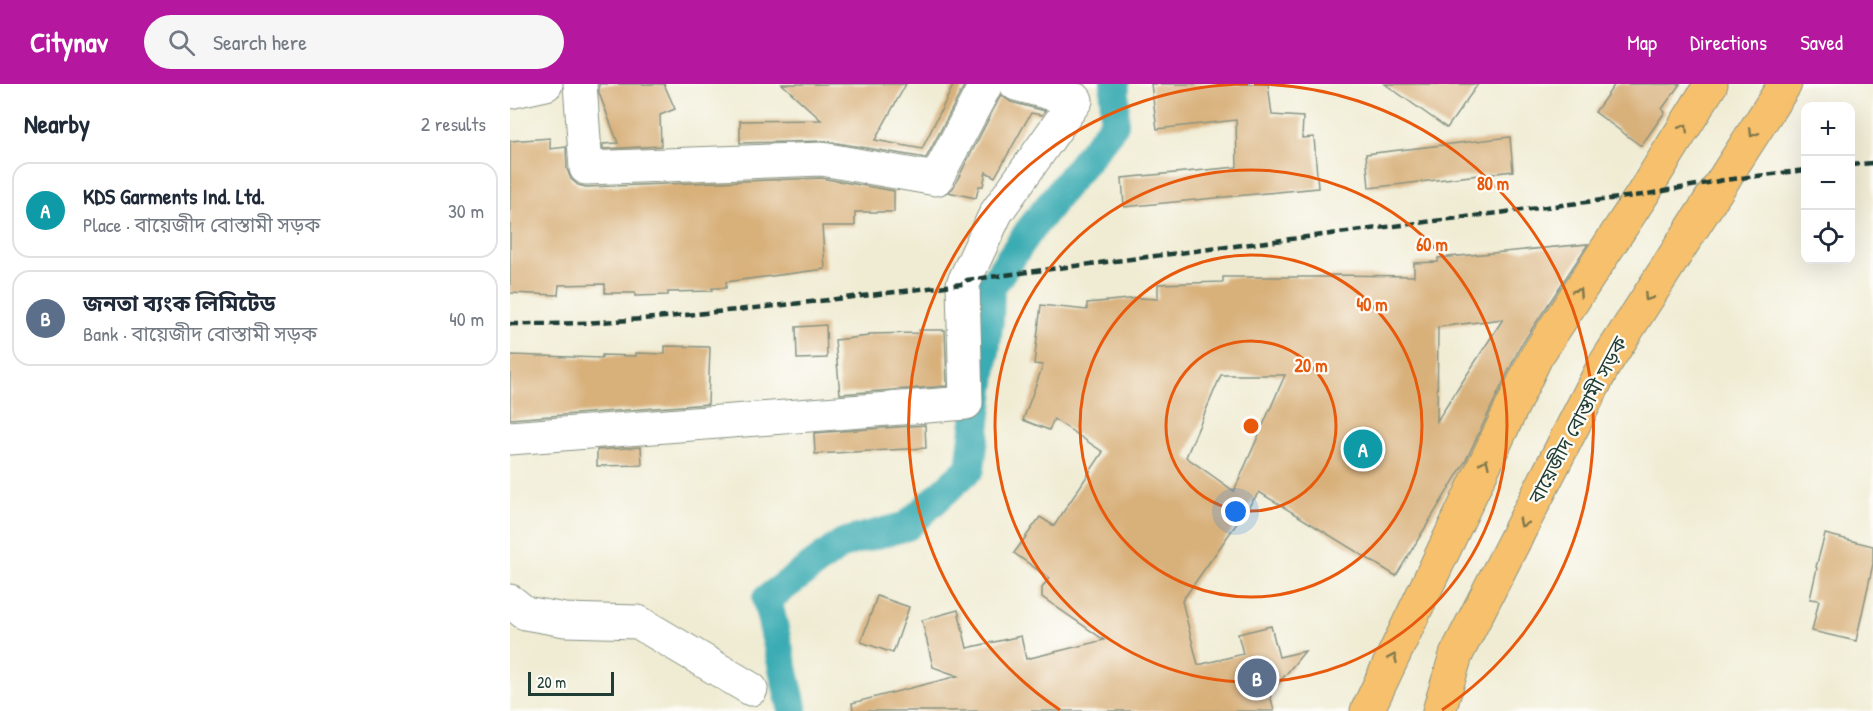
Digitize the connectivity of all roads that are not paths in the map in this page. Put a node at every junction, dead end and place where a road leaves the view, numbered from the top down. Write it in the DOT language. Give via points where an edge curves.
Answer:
graph roads {
  1 [pos="546,84"];
  2 [pos="580,84"];
  3 [pos="986,84"];
  4 [pos="1016,84"];
  5 [pos="1711,84"];
  6 [pos="1785,84"];
  7 [pos="510,92"];
  8 [pos="510,438"];
  9 [pos="510,601"];
  10 [pos="751,689"];
  11 [pos="1367,711"];
  12 [pos="1439,711"];
  1 -- 7 [label="street"];
  2 -- 3 [label="street" via="586,168 822,159 936,179"];
  4 -- 8 [label="street" via="1076,100 996,213 963,284 966,403"];
  11 -- 5 [label="main road, one-way" via="1536,357"];
  6 -- 12 [label="main road, বায়েজীদ বোস্তামী সড়ক, one-way" via="1603,367 1456,655"];
  9 -- 10 [label="street" via="525,613 565,620 638,622"];
}
